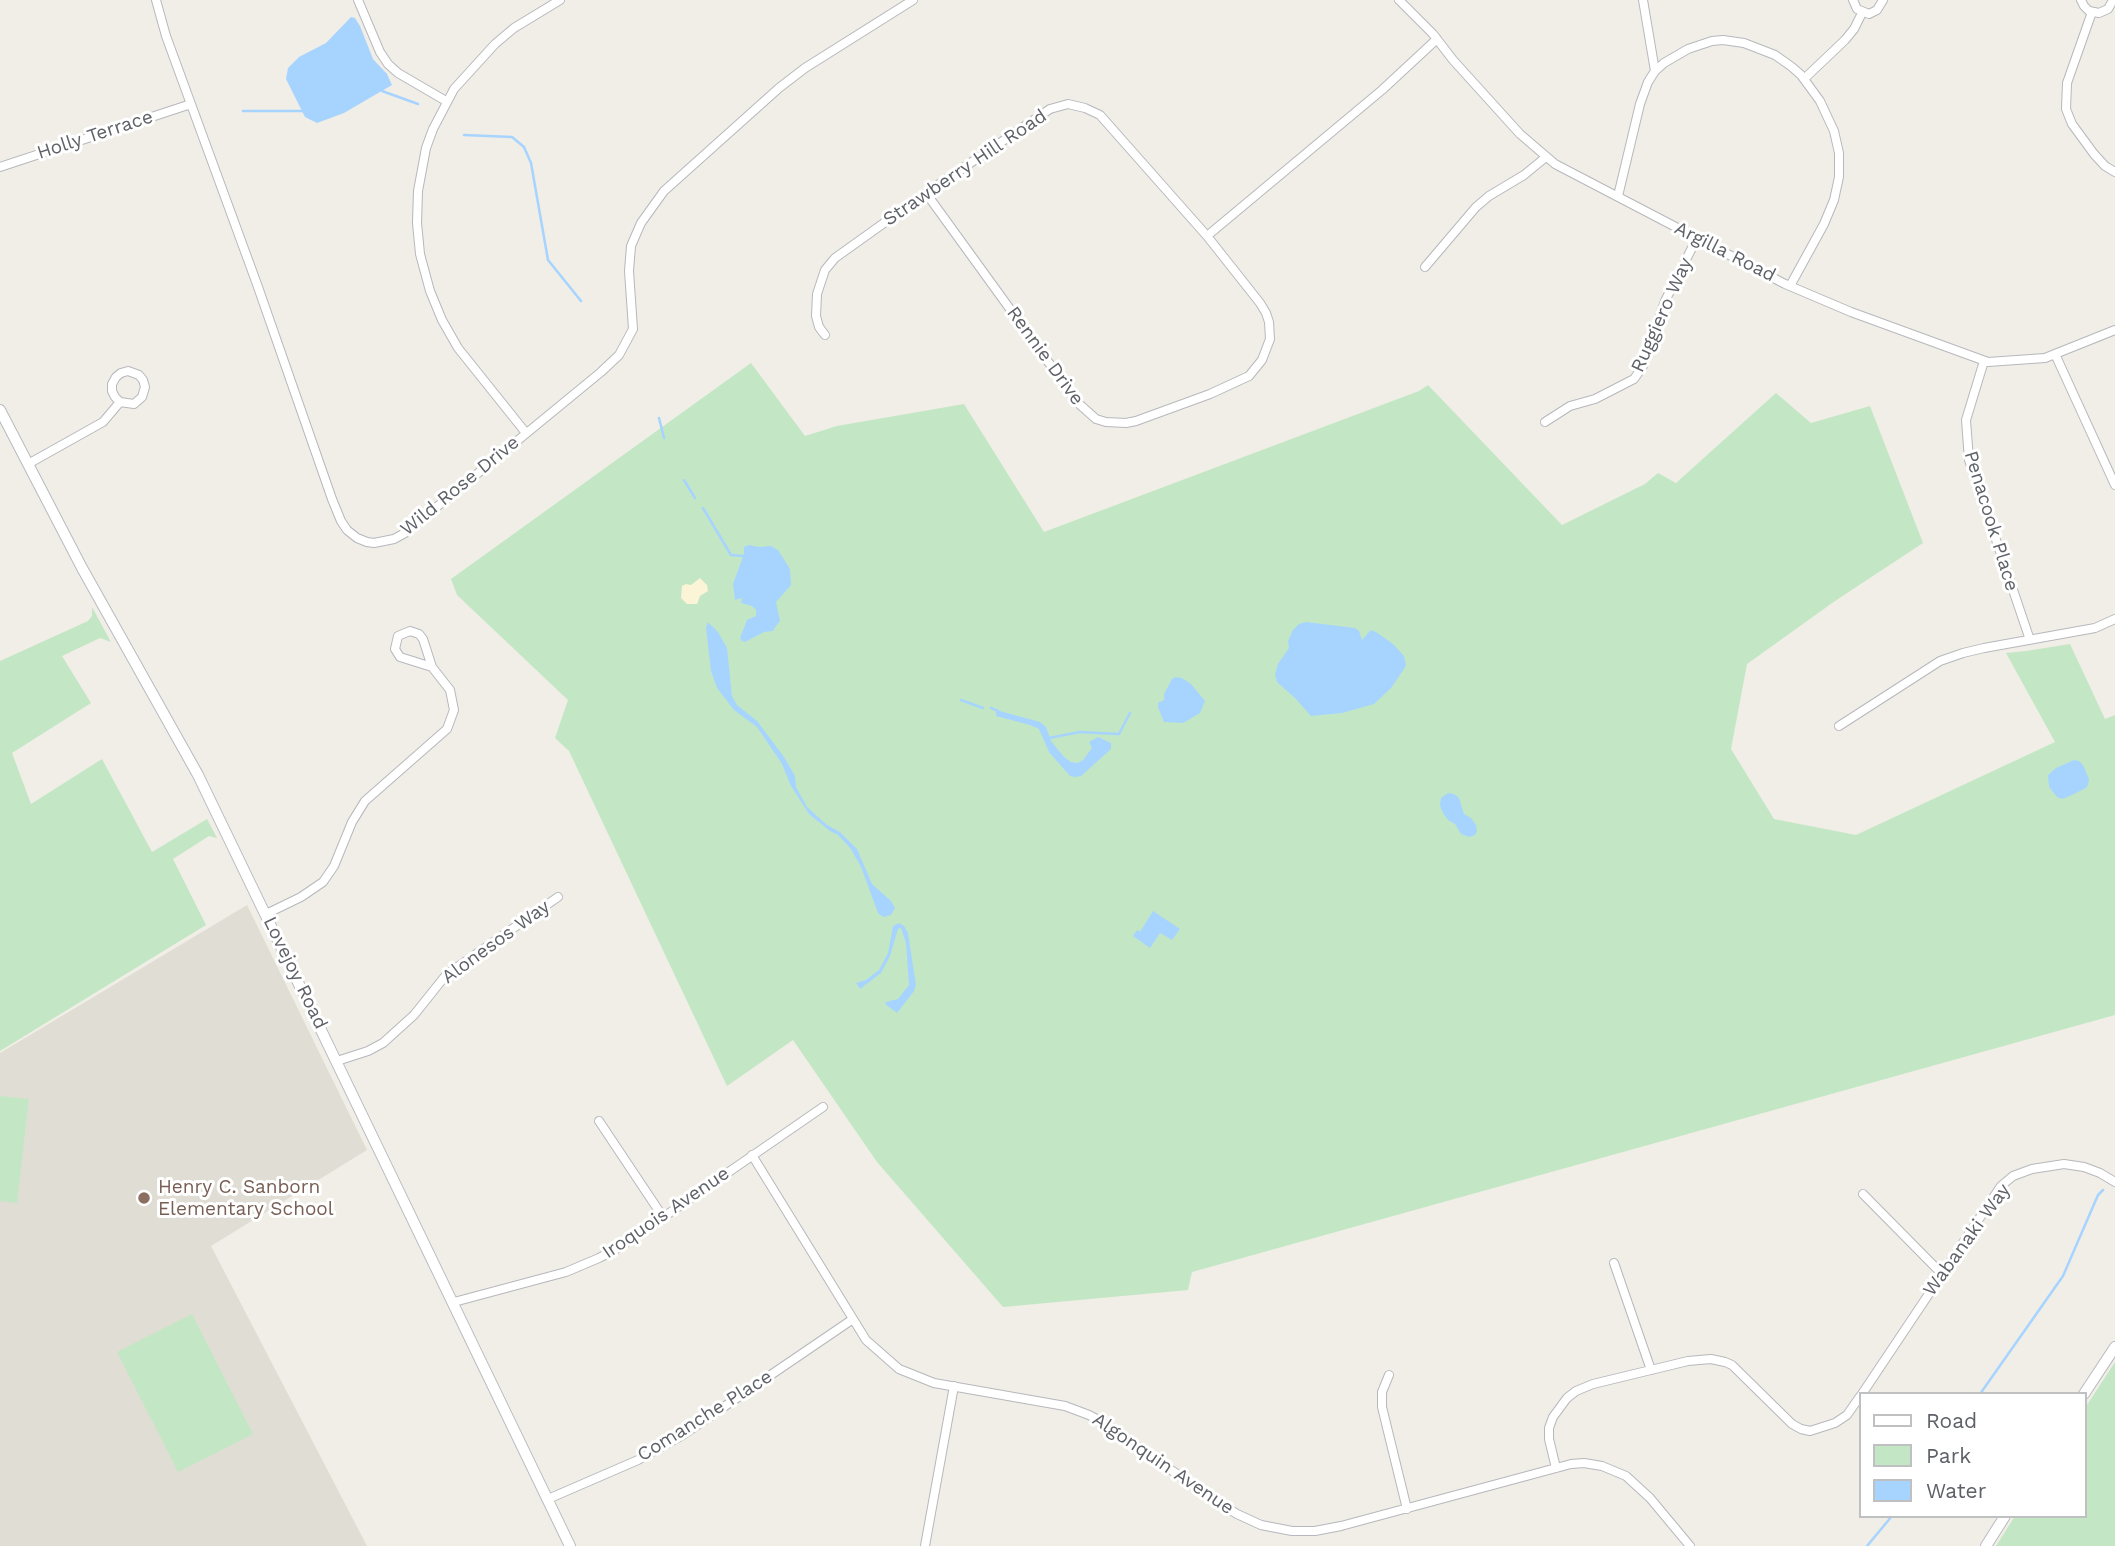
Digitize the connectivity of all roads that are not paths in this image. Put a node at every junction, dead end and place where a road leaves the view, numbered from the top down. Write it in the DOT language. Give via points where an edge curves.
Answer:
graph roads {
  1 [pos="156,0"];
  2 [pos="358,0"];
  3 [pos="560,0"];
  4 [pos="913,0"];
  5 [pos="1399,0"];
  6 [pos="1643,0"];
  7 [pos="1853,0"];
  8 [pos="1883,0"];
  9 [pos="2081,0"];
  10 [pos="2113,0"];
  11 [pos="2092,12"];
  12 [pos="1862,13"];
  13 [pos="1437,40"];
  14 [pos="1655,71"];
  15 [pos="1804,79"];
  16 [pos="446,101"];
  17 [pos="191,104"];
  18 [pos="1546,157"];
  19 [pos="0,167"];
  20 [pos="2115,172"];
  21 [pos="926,193"];
  22 [pos="1618,196"];
  23 [pos="1207,236"];
  24 [pos="1697,238"];
  25 [pos="1425,267"];
  26 [pos="1790,286"];
  27 [pos="2115,330"];
  28 [pos="825,335"];
  29 [pos="2055,354"];
  30 [pos="1984,361"];
  31 [pos="120,402"];
  32 [pos="0,410"];
  33 [pos="1545,422"];
  34 [pos="526,433"];
  35 [pos="28,464"];
  36 [pos="2115,485"];
  37 [pos="2115,619"];
  38 [pos="2030,640"];
  39 [pos="432,667"];
  40 [pos="1839,726"];
  41 [pos="558,897"];
  42 [pos="266,914"];
  43 [pos="337,1061"];
  44 [pos="823,1107"];
  45 [pos="599,1121"];
  46 [pos="752,1155"];
  47 [pos="2115,1182"];
  48 [pos="1863,1194"];
  49 [pos="663,1217"];
  50 [pos="1614,1263"];
  51 [pos="1941,1273"];
  52 [pos="454,1302"];
  53 [pos="853,1319"];
  54 [pos="2115,1347"];
  55 [pos="1651,1370"];
  56 [pos="1389,1375"];
  57 [pos="954,1386"];
  58 [pos="1863,1392"];
  59 [pos="2085,1392"];
  60 [pos="1860,1397"];
  61 [pos="1556,1468"];
  62 [pos="548,1499"];
  63 [pos="1407,1508"];
  64 [pos="2004,1518"];
  65 [pos="570,1546"];
  66 [pos="925,1546"];
  67 [pos="1690,1546"];
  68 [pos="1986,1546"];
  1 -- 17 [label="street, Wild Rose Drive"];
  2 -- 16 [label="street" via="388,64"];
  3 -- 16 [label="street" via="495,44"];
  4 -- 34 [label="street, Wild Rose Drive" via="796,74 664,191 631,246 630,337 601,372"];
  5 -- 13 [label="street, Argilla Road"];
  6 -- 14 [label="street"];
  7 -- 12 [label="street"];
  8 -- 12 [label="street" via="1875,12"];
  9 -- 11 [label="street"];
  10 -- 11 [label="street" via="2105,11"];
  11 -- 20 [label="street" via="2067,83 2066,109 2094,154"];
  12 -- 15 [label="street" via="1845,40"];
  13 -- 18 [label="street, Argilla Road"];
  13 -- 23 [label="street"];
  14 -- 15 [label="street" via="1688,48 1723,40 1766,50"];
  14 -- 22 [label="street" via="1640,104"];
  15 -- 26 [label="street" via="1830,121 1839,165 1830,212"];
  16 -- 34 [label="street" via="426,148 418,191 420,254 433,301 458,348"];
  17 -- 19 [label="street, Holly Terrace"];
  17 -- 34 [label="street, Wild Rose Drive" via="347,530 367,542 394,539"];
  18 -- 22 [label="street, Argilla Road"];
  18 -- 25 [label="street" via="1476,207"];
  21 -- 23 [label="street, Strawberry Hill Road" via="1050,109 1077,105 1100,115"];
  21 -- 23 [label="street, Rennie Drive" via="1078,403 1096,419 1116,424 1210,394 1249,376 1262,360 1270,339 1266,313"];
  21 -- 28 [label="street, Strawberry Hill Road" via="847,247 825,270 816,316"];
  22 -- 24 [label="street, Argilla Road"];
  24 -- 26 [label="street, Argilla Road"];
  24 -- 33 [label="street, Ruggiero Way" via="1665,301 1643,366 1634,379 1570,406"];
  26 -- 30 [label="street, Argilla Road"];
  27 -- 29 [label="street, Argilla Road"];
  29 -- 30 [label="street, Argilla Road" via="2031,360"];
  29 -- 36 [label="street"];
  30 -- 38 [label="street, Penacook Place" via="1966,420 1969,460"];
  31 -- 31 [label="street" via="134,404 144,394 143,380 135,373 125,372 114,380 112,391"];
  31 -- 35 [label="street" via="97,426"];
  32 -- 35 [label="main road, Lovejoy Road"];
  35 -- 42 [label="main road, Lovejoy Road" via="198,775"];
  37 -- 38 [label="street" via="2095,628"];
  38 -- 40 [label="street" via="1940,662"];
  39 -- 39 [label="street" via="400,657 394,646 398,636 410,631 419,634"];
  39 -- 42 [label="street" via="452,696 453,717 447,729 365,801 323,882"];
  41 -- 43 [label="street, Alonesos Way" via="446,975 414,1015 383,1043"];
  42 -- 43 [label="main road, Lovejoy Road"];
  43 -- 52 [label="main road, Lovejoy Road"];
  44 -- 46 [label="street, Iroquois Avenue"];
  45 -- 49 [label="street"];
  46 -- 49 [label="street, Iroquois Avenue"];
  46 -- 53 [label="street, Algonquin Avenue"];
  47 -- 51 [label="street, Wabanaki Way" via="2075,1165 2048,1166 2014,1176 2001,1186"];
  48 -- 51 [label="street"];
  49 -- 52 [label="street, Iroquois Avenue" via="583,1266"];
  50 -- 55 [label="street"];
  51 -- 58 [label="street, Wabanaki Way"];
  52 -- 62 [label="main road, Lovejoy Road"];
  53 -- 57 [label="street, Algonquin Avenue" via="866,1340 899,1369"];
  53 -- 62 [label="street, Comanche Place" via="681,1436"];
  54 -- 59 [label="main road"];
  55 -- 60 [label="street, Wabanaki Way" via="1699,1359 1726,1362 1792,1424 1810,1431 1847,1415"];
  55 -- 61 [label="street, Wabanaki Way" via="1593,1384 1567,1398 1549,1428"];
  56 -- 63 [label="street" via="1382,1407"];
  57 -- 63 [label="street, Algonquin Avenue" via="1065,1406 1088,1415 1211,1498 1261,1524 1315,1531"];
  57 -- 66 [label="street"];
  61 -- 63 [label="street, Algonquin Avenue"];
  61 -- 67 [label="street, Algonquin Avenue" via="1584,1463 1626,1476"];
  62 -- 65 [label="main road, Lovejoy Road"];
  64 -- 68 [label="main road"];
}
